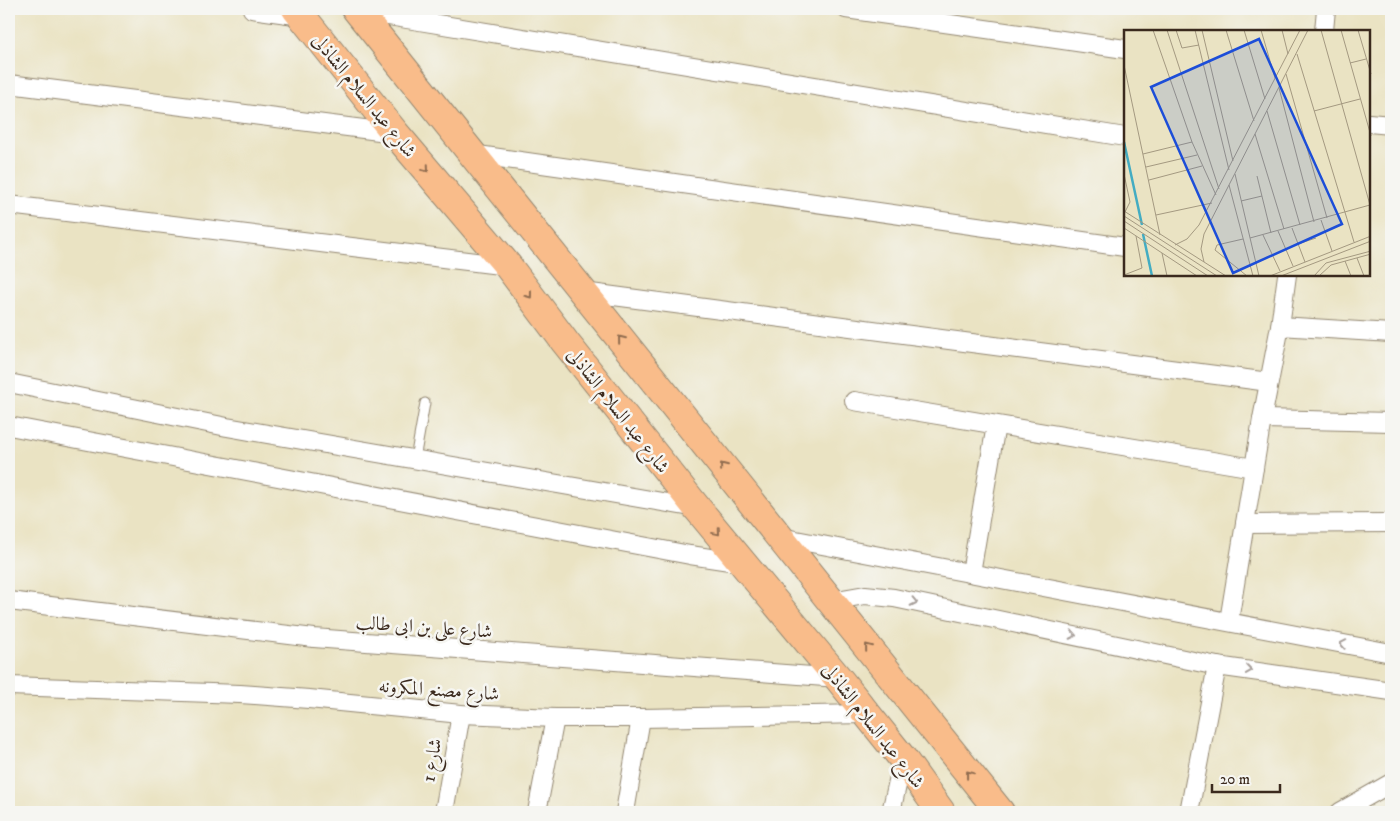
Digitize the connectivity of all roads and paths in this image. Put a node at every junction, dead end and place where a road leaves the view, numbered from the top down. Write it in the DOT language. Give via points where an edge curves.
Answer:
graph roads {
  1 [pos="252,9"];
  2 [pos="846,9"];
  3 [pos="1326,9"];
  4 [pos="357,10"];
  5 [pos="299,12"];
  6 [pos="1324,30"];
  7 [pos="1124,49"];
  8 [pos="9,84"];
  9 [pos="1370,123"];
  10 [pos="1391,125"];
  11 [pos="395,133"];
  12 [pos="1124,138"];
  13 [pos="471,154"];
  14 [pos="9,205"];
  15 [pos="1124,247"];
  16 [pos="508,266"];
  17 [pos="1286,276"];
  18 [pos="583,292"];
  19 [pos="1280,326"];
  20 [pos="1391,333"];
  21 [pos="1268,382"];
  22 [pos="9,383"];
  23 [pos="854,401"];
  24 [pos="425,403"];
  25 [pos="1262,419"];
  26 [pos="1391,422"];
  27 [pos="996,425"];
  28 [pos="9,426"];
  29 [pos="415,459"];
  30 [pos="1254,468"];
  31 [pos="697,508"];
  32 [pos="1391,523"];
  33 [pos="1245,524"];
  34 [pos="780,537"];
  35 [pos="743,563"];
  36 [pos="971,573"];
  37 [pos="9,601"];
  38 [pos="831,601"];
  39 [pos="1229,621"];
  40 [pos="1391,653"];
  41 [pos="1217,666"];
  42 [pos="838,678"];
  43 [pos="9,686"];
  44 [pos="1391,691"];
  45 [pos="461,714"];
  46 [pos="867,714"];
  47 [pos="555,718"];
  48 [pos="640,718"];
  49 [pos="903,759"];
  50 [pos="1391,783"];
  51 [pos="444,812"];
  52 [pos="537,812"];
  53 [pos="624,812"];
  54 [pos="891,812"];
  55 [pos="941,812"];
  56 [pos="1000,812"];
  57 [pos="1189,812"];
  58 [pos="1340,812"];
  1 -- 5 [label="street"];
  2 -- 7 [label="street"];
  3 -- 6 [label="street"];
  4 -- 12 [label="street"];
  4 -- 13 [label="main road"];
  5 -- 11 [label="main road, شارع عبد السلام الشاذلى"];
  8 -- 11 [label="street"];
  9 -- 10 [label="street"];
  11 -- 16 [label="main road, شارع عبد السلام الشاذلى, one-way"];
  13 -- 15 [label="street"];
  13 -- 18 [label="main road"];
  14 -- 16 [label="street"];
  16 -- 31 [label="main road, شارع عبد السلام الشاذلى, one-way"];
  17 -- 19 [label="street"];
  18 -- 21 [label="street"];
  34 -- 18 [label="main road, one-way"];
  19 -- 20 [label="street"];
  19 -- 21 [label="street"];
  21 -- 25 [label="street"];
  22 -- 29 [label="street"];
  23 -- 27 [label="street"];
  24 -- 29 [label="lane"];
  25 -- 26 [label="street"];
  25 -- 30 [label="street"];
  27 -- 30 [label="street"];
  27 -- 36 [label="street"];
  28 -- 35 [label="street"];
  29 -- 31 [label="street"];
  30 -- 33 [label="street"];
  31 -- 35 [label="main road, شارع عبد السلام الشاذلى, one-way"];
  32 -- 33 [label="street"];
  33 -- 39 [label="street"];
  34 -- 36 [label="street"];
  34 -- 38 [label="main road"];
  35 -- 42 [label="main road, شارع عبد السلام الشاذلى"];
  36 -- 39 [label="street"];
  37 -- 42 [label="street, شارع على بن ابى طالب" via="314,638"];
  38 -- 41 [label="street, one-way" via="865,596 894,598"];
  56 -- 38 [label="main road, one-way"];
  40 -- 39 [label="street, one-way"];
  41 -- 44 [label="street, one-way"];
  41 -- 57 [label="street"];
  42 -- 46 [label="main road, شارع عبد السلام الشاذلى"];
  43 -- 45 [label="street, شارع مصنع المكرونه" via="309,698"];
  45 -- 47 [label="street, شارع مصنع المكرونه"];
  45 -- 51 [label="street, شارع 1"];
  46 -- 48 [label="street, شارع مصنع المكرونه"];
  46 -- 49 [label="main road, شارع عبد السلام الشاذلى"];
  47 -- 48 [label="street, شارع مصنع المكرونه"];
  47 -- 52 [label="street"];
  48 -- 53 [label="street"];
  49 -- 54 [label="street"];
  49 -- 55 [label="main road, شارع عبد السلام الشاذلى"];
  50 -- 58 [label="street"];
}
